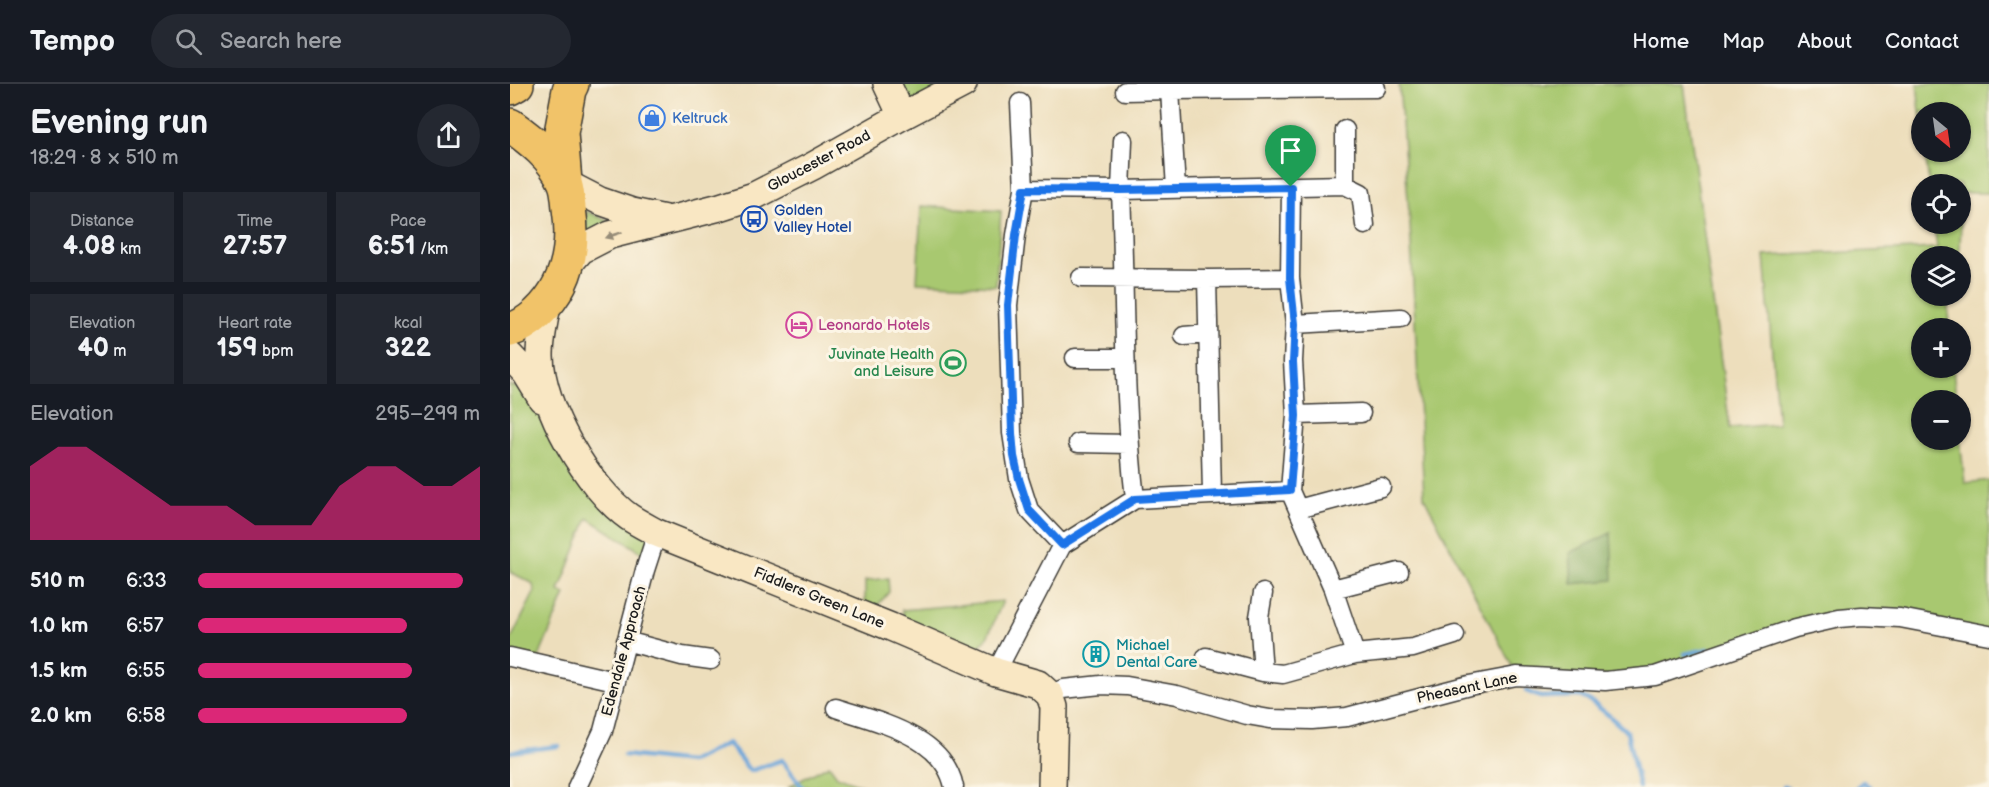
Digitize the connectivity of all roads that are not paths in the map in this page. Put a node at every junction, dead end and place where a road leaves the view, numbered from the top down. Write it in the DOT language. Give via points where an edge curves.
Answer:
graph roads {
  1 [pos="517,84"];
  2 [pos="572,84"];
  3 [pos="887,84"];
  4 [pos="963,84"];
  5 [pos="510,88"];
  6 [pos="1376,88"];
  7 [pos="1170,90"];
  8 [pos="1125,91"];
  9 [pos="1020,103"];
  10 [pos="902,116"];
  11 [pos="510,125"];
  12 [pos="1345,130"];
  13 [pos="1123,140"];
  14 [pos="565,183"];
  15 [pos="1345,185"];
  16 [pos="1291,187"];
  17 [pos="1024,189"];
  18 [pos="1176,189"];
  19 [pos="1121,190"];
  20 [pos="667,220"];
  21 [pos="1365,225"];
  22 [pos="568,265"];
  23 [pos="1081,278"];
  24 [pos="1124,278"];
  25 [pos="1290,278"];
  26 [pos="1207,279"];
  27 [pos="547,305"];
  28 [pos="1401,318"];
  29 [pos="1295,324"];
  30 [pos="510,330"];
  31 [pos="1208,334"];
  32 [pos="1184,336"];
  33 [pos="510,356"];
  34 [pos="1075,358"];
  35 [pos="1124,358"];
  36 [pos="550,406"];
  37 [pos="1361,413"];
  38 [pos="1296,416"];
  39 [pos="1078,443"];
  40 [pos="1129,444"];
  41 [pos="1381,487"];
  42 [pos="1290,490"];
  43 [pos="1212,493"];
  44 [pos="1135,499"];
  45 [pos="1298,509"];
  46 [pos="657,533"];
  47 [pos="1062,545"];
  48 [pos="1399,572"];
  49 [pos="1333,589"];
  50 [pos="1263,593"];
  51 [pos="1455,635"];
  52 [pos="1989,635"];
  53 [pos="626,640"];
  54 [pos="1355,654"];
  55 [pos="510,657"];
  56 [pos="1206,657"];
  57 [pos="711,660"];
  58 [pos="996,672"];
  59 [pos="1263,672"];
  60 [pos="615,681"];
  61 [pos="1050,695"];
  62 [pos="836,708"];
  63 [pos="577,787"];
  64 [pos="954,787"];
  65 [pos="1052,787"];
  1 -- 5 [label="highway"];
  2 -- 14 [label="highway" via="561,133"];
  3 -- 10 [label="street"];
  4 -- 10 [label="street, Gloucester Road"];
  6 -- 7 [label="street"];
  7 -- 8 [label="street"];
  7 -- 18 [label="street"];
  9 -- 17 [label="street"];
  10 -- 20 [label="street, Gloucester Road" via="754,196"];
  11 -- 14 [label="highway" via="538,146"];
  12 -- 15 [label="street"];
  13 -- 19 [label="street"];
  14 -- 20 [label="street, Gloucester Road" via="600,201"];
  14 -- 22 [label="highway" via="570,219"];
  15 -- 16 [label="street"];
  15 -- 21 [label="street" via="1361,193"];
  16 -- 18 [label="street"];
  16 -- 25 [label="street"];
  17 -- 19 [label="street"];
  17 -- 47 [label="street" via="1008,305 1014,456 1029,510"];
  18 -- 19 [label="street"];
  19 -- 24 [label="street"];
  20 -- 22 [label="street, Gloucester Road, one-way" via="610,235 581,250"];
  22 -- 27 [label="highway"];
  23 -- 24 [label="street"];
  24 -- 26 [label="street"];
  24 -- 35 [label="street"];
  25 -- 26 [label="street"];
  25 -- 29 [label="street"];
  26 -- 31 [label="street"];
  27 -- 30 [label="highway"];
  27 -- 36 [label="street, Fiddlers Green Lane" via="540,356"];
  28 -- 29 [label="street"];
  29 -- 38 [label="street"];
  31 -- 32 [label="street"];
  31 -- 43 [label="street"];
  33 -- 36 [label="street, Fiddlers Green Lane"];
  34 -- 35 [label="street"];
  35 -- 40 [label="street"];
  36 -- 46 [label="street, Fiddlers Green Lane" via="591,478 628,516"];
  37 -- 38 [label="street"];
  38 -- 42 [label="street"];
  39 -- 40 [label="street"];
  40 -- 44 [label="street"];
  41 -- 45 [label="street"];
  42 -- 43 [label="street"];
  42 -- 45 [label="street"];
  43 -- 44 [label="street"];
  44 -- 47 [label="street"];
  45 -- 49 [label="street"];
  46 -- 53 [label="street, Edendale Approach"];
  46 -- 58 [label="street, Fiddlers Green Lane"];
  47 -- 58 [label="street"];
  48 -- 49 [label="street"];
  49 -- 54 [label="street"];
  50 -- 59 [label="street" via="1259,617"];
  51 -- 54 [label="street" via="1413,648"];
  52 -- 61 [label="street, Pheasant Lane" via="1900,618 1839,618 1795,628 1655,676 1605,681 1517,676 1347,717 1312,720 1246,715 1177,695 1127,686 1063,688"];
  53 -- 57 [label="street"];
  53 -- 60 [label="street, Edendale Approach"];
  54 -- 59 [label="street" via="1283,674"];
  55 -- 60 [label="street"];
  56 -- 59 [label="street"];
  58 -- 61 [label="street, Fiddlers Green Lane" via="1038,684"];
  60 -- 63 [label="street, Edendale Approach" via="603,731"];
  61 -- 65 [label="street" via="1054,707"];
  62 -- 64 [label="street" via="923,743 943,761"];
}
